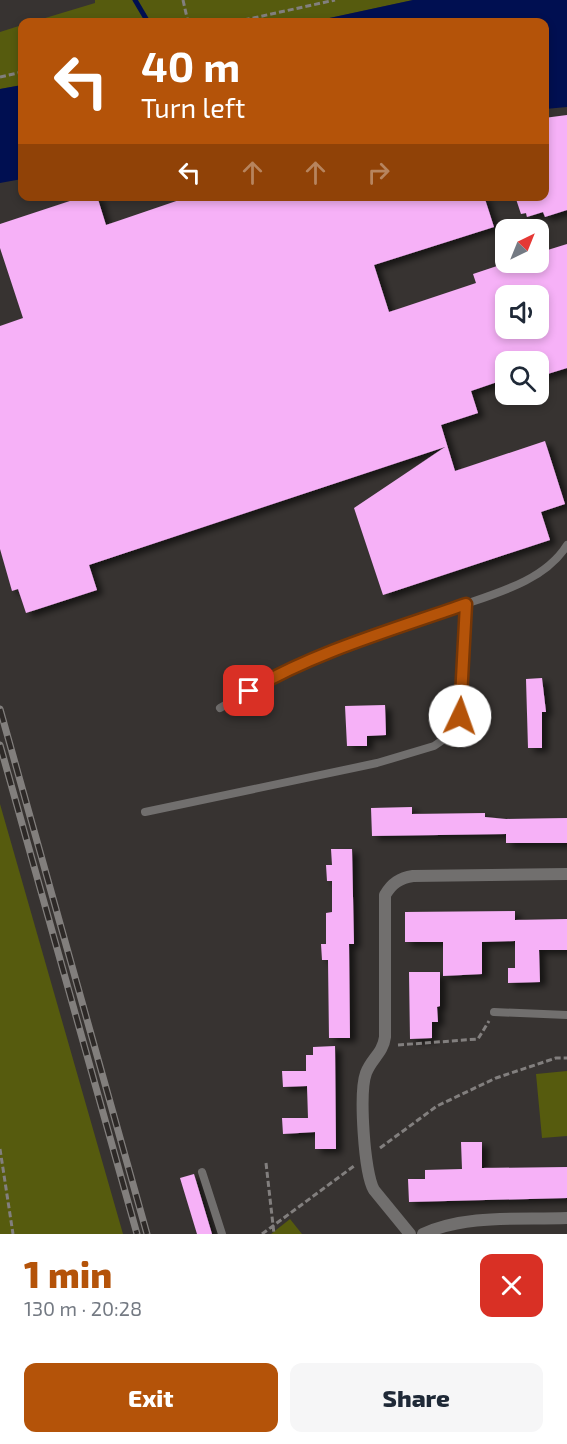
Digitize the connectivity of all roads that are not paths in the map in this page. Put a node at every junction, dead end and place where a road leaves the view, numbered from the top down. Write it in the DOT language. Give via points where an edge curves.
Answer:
graph roads {
  1 [pos="567,545"];
  2 [pos="466,604"];
  3 [pos="220,708"];
  4 [pos="145,812"];
  5 [pos="567,874"];
  6 [pos="494,1012"];
  7 [pos="567,1015"];
  8 [pos="202,1172"];
  9 [pos="567,1218"];
  10 [pos="222,1234"];
  11 [pos="410,1234"];
  12 [pos="423,1234"];
  1 -- 2 [label="lane" via="533,577"];
  2 -- 3 [label="lane" via="342,647 264,682"];
  2 -- 4 [label="lane" via="460,716 453,733 434,746 377,763"];
  5 -- 11 [label="street" via="406,877 394,883 386,895 385,1041 364,1078 368,1175 374,1190"];
  6 -- 7 [label="lane"];
  8 -- 10 [label="lane"];
  9 -- 12 [label="street" via="467,1221"];
}
